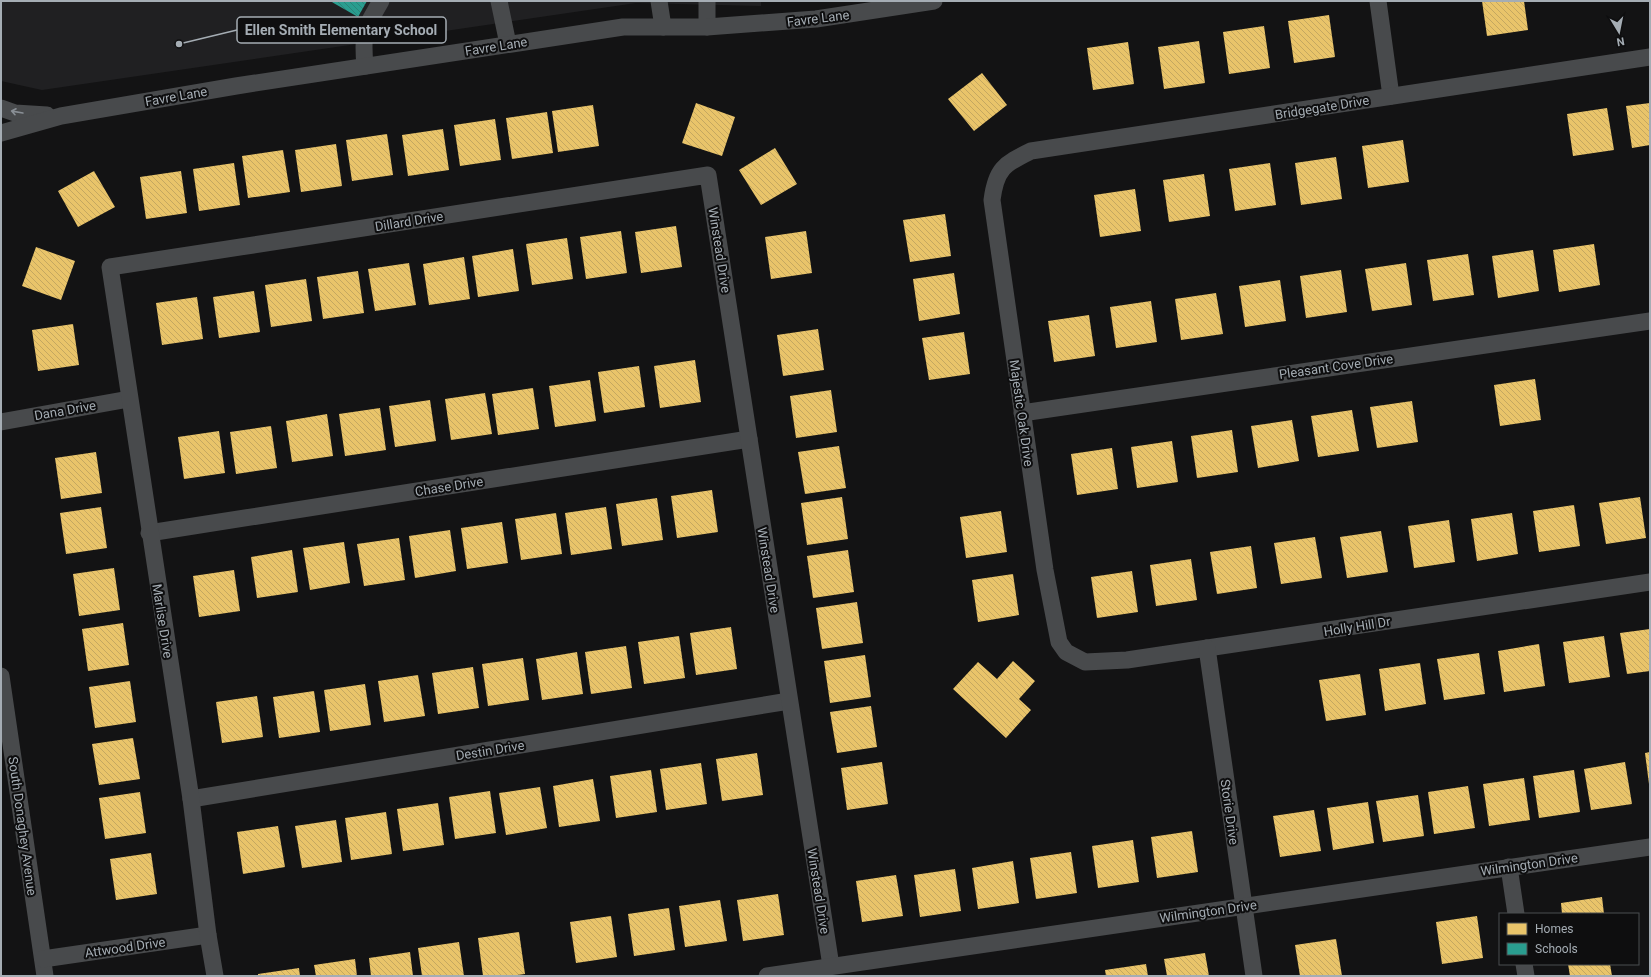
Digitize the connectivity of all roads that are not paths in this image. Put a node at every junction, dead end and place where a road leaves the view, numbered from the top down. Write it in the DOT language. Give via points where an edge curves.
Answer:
graph roads {
  1 [pos="381,1"];
  2 [pos="499,1"];
  3 [pos="659,1"];
  4 [pos="707,1"];
  5 [pos="934,1"];
  6 [pos="1378,1"];
  7 [pos="663,27"];
  8 [pos="708,27"];
  9 [pos="508,44"];
  10 [pos="1650,57"];
  11 [pos="365,66"];
  12 [pos="1391,96"];
  13 [pos="1,108"];
  14 [pos="61,116"];
  15 [pos="1,133"];
  16 [pos="999,172"];
  17 [pos="708,175"];
  18 [pos="110,267"];
  19 [pos="1650,321"];
  20 [pos="129,399"];
  21 [pos="1022,413"];
  22 [pos="1,422"];
  23 [pos="748,439"];
  24 [pos="149,533"];
  25 [pos="1650,582"];
  26 [pos="1207,648"];
  27 [pos="1066,652"];
  28 [pos="1,676"];
  29 [pos="789,701"];
  30 [pos="191,800"];
  31 [pos="1650,846"];
  32 [pos="1509,867"];
  33 [pos="1244,906"];
  34 [pos="1516,913"];
  35 [pos="208,935"];
  36 [pos="1524,965"];
  37 [pos="831,966"];
  38 [pos="44,968"];
  39 [pos="215,976"];
  40 [pos="767,976"];
  41 [pos="1254,976"];
  42 [pos="1526,976"];
  1 -- 11 [label="street" via="365,27"];
  2 -- 9 [label="street"];
  3 -- 7 [label="street"];
  4 -- 8 [label="street"];
  5 -- 8 [label="street, Favre Lane" via="816,19"];
  6 -- 12 [label="street"];
  7 -- 8 [label="street, Favre Lane"];
  7 -- 9 [label="street, Favre Lane" via="623,27"];
  9 -- 11 [label="street, Favre Lane"];
  10 -- 12 [label="street, Bridgegate Drive"];
  11 -- 14 [label="street, Favre Lane"];
  12 -- 16 [label="street, Bridgegate Drive" via="1031,151 1015,159"];
  14 -- 13 [label="street, Favre Lane, one-way" via="15,113"];
  14 -- 15 [label="street, Favre Lane"];
  16 -- 21 [label="street, Majestic Oak Drive" via="992,200"];
  17 -- 18 [label="street, Dillard Drive"];
  17 -- 23 [label="street, Winstead Drive"];
  18 -- 20 [label="street, Marlise Drive"];
  19 -- 21 [label="street, Pleasant Cove Drive"];
  20 -- 22 [label="street, Dana Drive"];
  20 -- 24 [label="street, Marlise Drive"];
  21 -- 27 [label="street, Majestic Oak Drive" via="1045,570 1059,642"];
  23 -- 24 [label="street, Chase Drive"];
  23 -- 29 [label="street, Winstead Drive"];
  24 -- 30 [label="street, Marlise Drive"];
  25 -- 26 [label="street, Holly Hill Dr"];
  26 -- 27 [label="street, Holly Hill Dr" via="1127,660 1086,662"];
  26 -- 33 [label="street, Storie Drive"];
  28 -- 38 [label="street, South Donaghey Avenue"];
  29 -- 30 [label="street, Destin Drive"];
  29 -- 37 [label="street, Winstead Drive"];
  30 -- 35 [label="street, Marlise Drive"];
  31 -- 32 [label="street, Wilmington Drive"];
  32 -- 33 [label="street, Wilmington Drive"];
  32 -- 34 [label="street"];
  33 -- 37 [label="street, Wilmington Drive"];
  33 -- 41 [label="street, Storie Drive"];
  35 -- 38 [label="street, Attwood Drive"];
  35 -- 39 [label="street, Marlise Drive"];
  36 -- 42 [label="street"];
  37 -- 40 [label="street, Wilmington Drive"];
}
